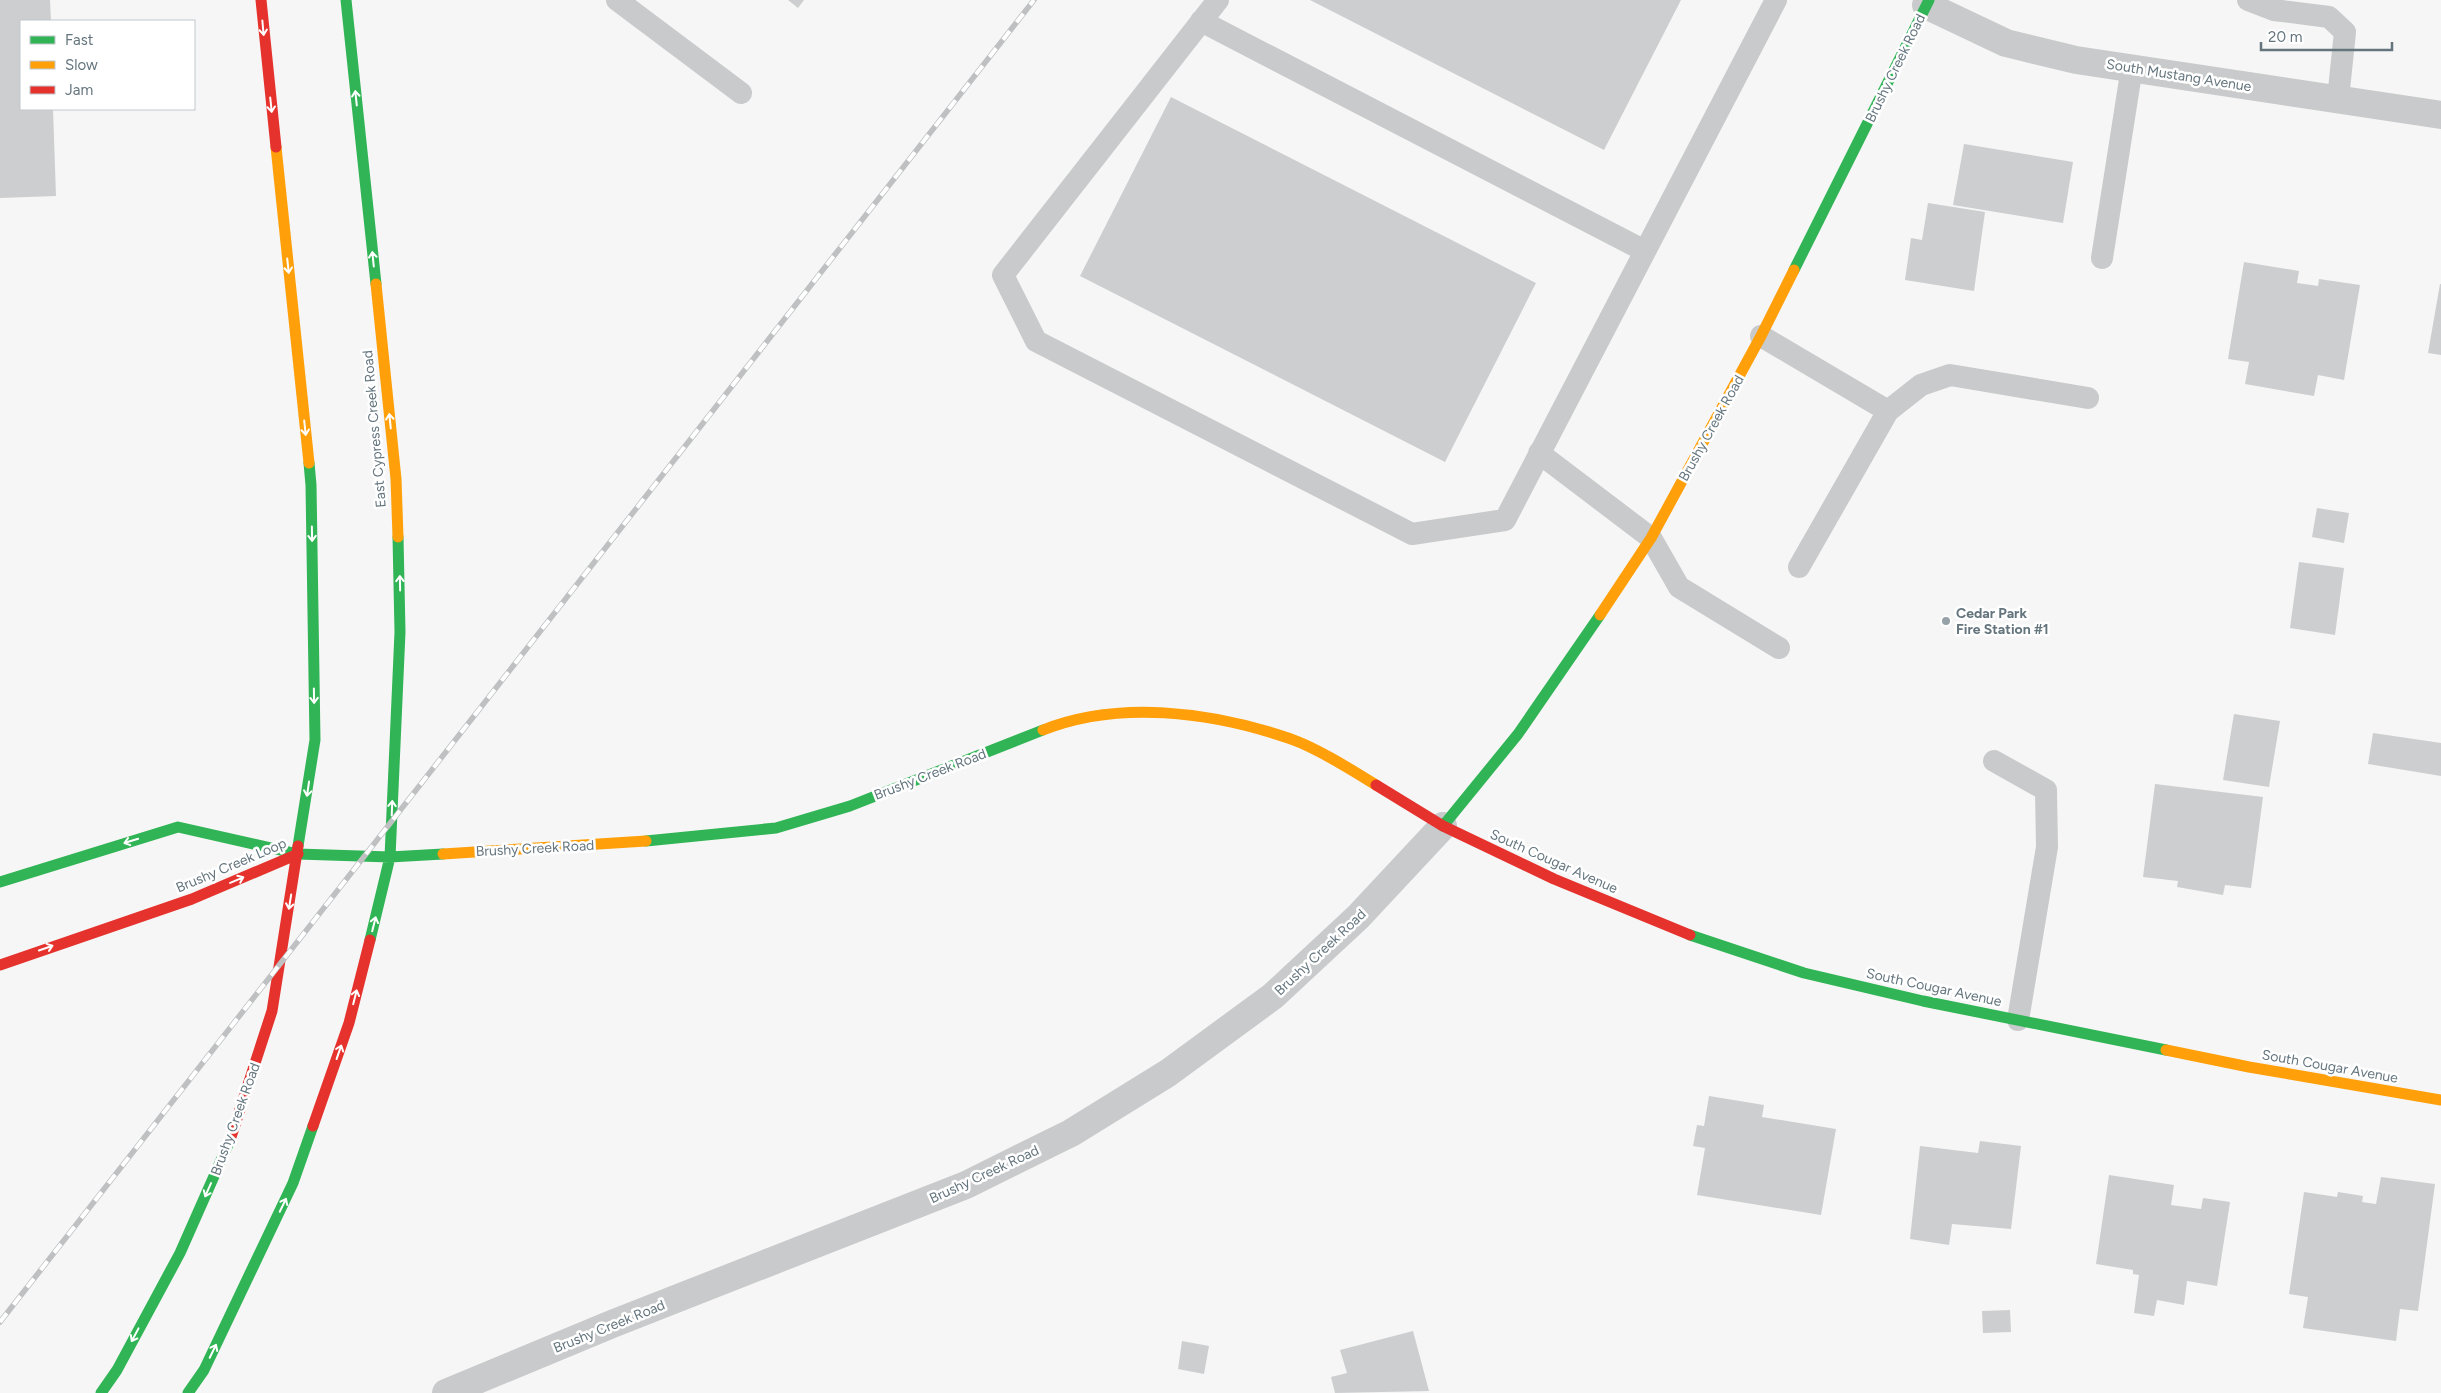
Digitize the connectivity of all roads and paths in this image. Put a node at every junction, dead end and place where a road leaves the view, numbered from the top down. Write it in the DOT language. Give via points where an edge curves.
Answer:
graph roads {
  1 [pos="261,0"];
  2 [pos="346,0"];
  3 [pos="617,0"];
  4 [pos="1218,0"];
  5 [pos="1776,0"];
  6 [pos="2248,0"];
  7 [pos="1923,2"];
  8 [pos="1201,21"];
  9 [pos="2132,68"];
  10 [pos="741,93"];
  11 [pos="2338,99"];
  12 [pos="2441,115"];
  13 [pos="1645,251"];
  14 [pos="2102,258"];
  15 [pos="1762,336"];
  16 [pos="2088,398"];
  17 [pos="1888,411"];
  18 [pos="1540,453"];
  19 [pos="1651,538"];
  20 [pos="1799,567"];
  21 [pos="1779,648"];
  22 [pos="1994,761"];
  23 [pos="1443,826"];
  24 [pos="298,854"];
  25 [pos="390,857"];
  26 [pos="0,882"];
  27 [pos="0,964"];
  28 [pos="2018,1020"];
  29 [pos="2441,1100"];
  30 [pos="102,1393"];
  31 [pos="188,1393"];
  32 [pos="446,1393"];
  1 -- 24 [label="main road, one-way" via="311,485 315,740"];
  25 -- 2 [label="main road, East Cypress Creek Road, one-way" via="400,632 396,480"];
  3 -- 10 [label="lane"];
  4 -- 8 [label="lane"];
  5 -- 13 [label="lane"];
  6 -- 11 [label="lane" via="2274,10 2329,18 2345,32"];
  7 -- 9 [label="street, South Mustang Avenue" via="2006,43 2076,60"];
  7 -- 15 [label="main road, Brushy Creek Road"];
  8 -- 13 [label="lane"];
  8 -- 18 [label="lane" via="1003,275 1036,341 1412,534 1505,520"];
  9 -- 11 [label="street, South Mustang Avenue"];
  9 -- 14 [label="lane"];
  11 -- 12 [label="street, South Mustang Avenue"];
  13 -- 18 [label="lane"];
  15 -- 17 [label="lane"];
  15 -- 19 [label="main road, Brushy Creek Road"];
  16 -- 17 [label="lane" via="1950,375 1921,385"];
  17 -- 20 [label="lane"];
  18 -- 19 [label="lane"];
  19 -- 21 [label="lane" via="1679,587"];
  19 -- 23 [label="main road, Brushy Creek Road" via="1518,734"];
  22 -- 28 [label="lane" via="2046,790 2047,846"];
  23 -- 25 [label="main road, Brushy Creek Road" via="1354,771 1287,737 1202,715 1112,713 1052,726 850,806 776,828 633,842"];
  23 -- 28 [label="main road, South Cougar Avenue" via="1554,879 1675,930 1804,973"];
  23 -- 32 [label="street, Brushy Creek Road" via="1358,917 1273,996 1168,1073 1071,1133 966,1185"];
  24 -- 25 [label="main road, Brushy Creek Road"];
  24 -- 26 [label="main road, Brushy Creek Loop, one-way" via="178,827"];
  27 -- 24 [label="main road, Brushy Creek Loop, one-way" via="192,899"];
  24 -- 30 [label="main road, Brushy Creek Road, one-way" via="272,1011 228,1146 180,1253"];
  31 -- 25 [label="main road, one-way" via="204,1370 293,1183 349,1023"];
  28 -- 29 [label="main road, South Cougar Avenue" via="2249,1067"];
}
